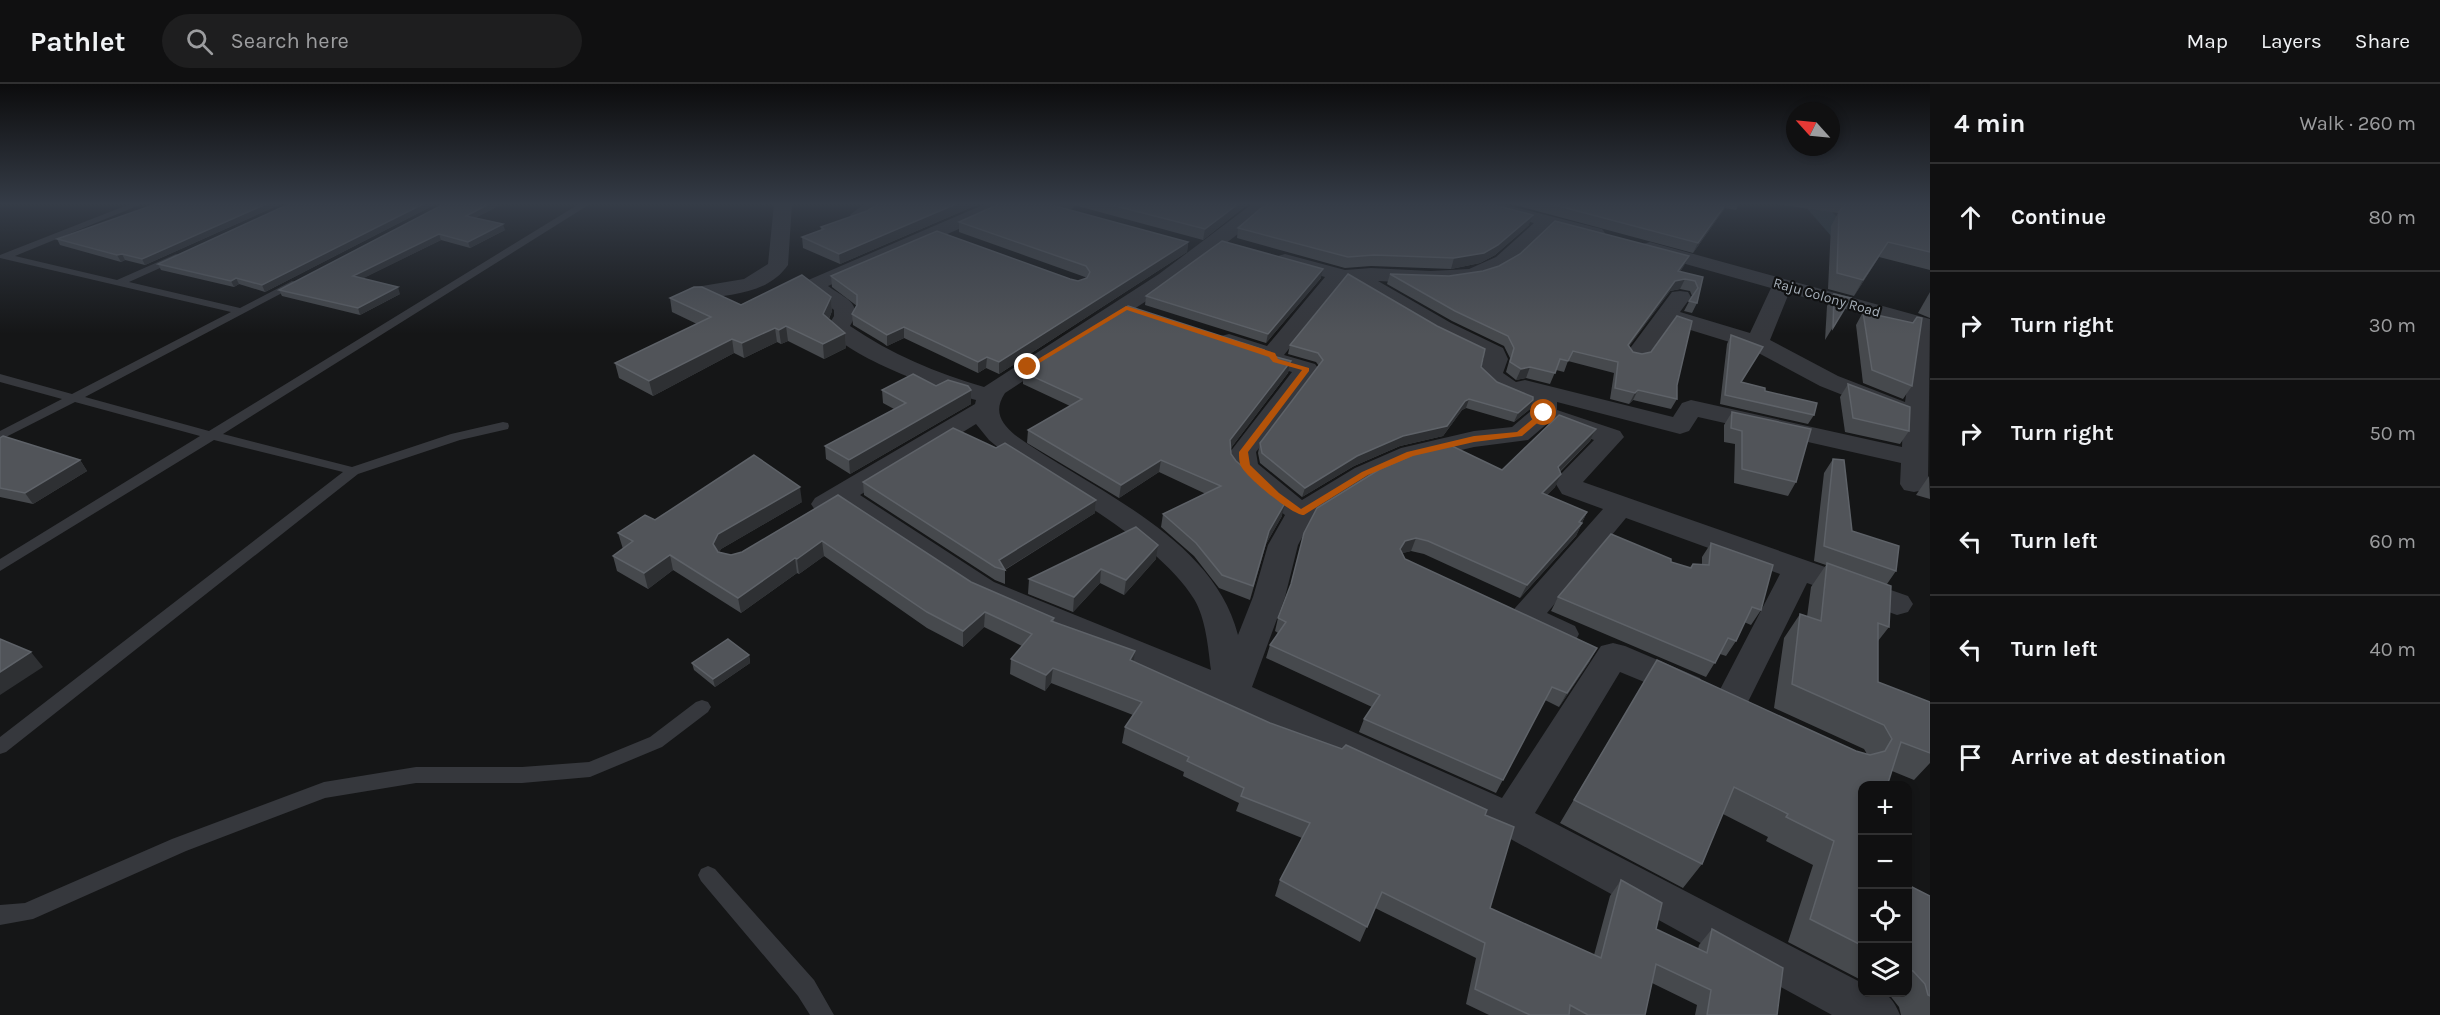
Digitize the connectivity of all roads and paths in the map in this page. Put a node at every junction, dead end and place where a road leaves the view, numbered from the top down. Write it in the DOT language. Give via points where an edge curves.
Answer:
graph roads {
  1 [pos="27,247"];
  2 [pos="515,247"];
  3 [pos="779,247"];
  4 [pos="915,247"];
  5 [pos="1211,247"];
  6 [pos="1520,247"];
  7 [pos="1649,247"];
  8 [pos="189,251"];
  9 [pos="1262,254"];
  10 [pos="3,257"];
  11 [pos="1345,274"];
  12 [pos="303,279"];
  13 [pos="116,284"];
  14 [pos="1783,284"];
  15 [pos="698,293"];
  16 [pos="1680,297"];
  17 [pos="241,311"];
  18 [pos="1666,315"];
  19 [pos="1929,325"];
  20 [pos="1205,333"];
  21 [pos="1757,343"];
  22 [pos="1272,355"];
  23 [pos="1637,355"];
  24 [pos="0,378"];
  25 [pos="1495,380"];
  26 [pos="75,397"];
  27 [pos="988,401"];
  28 [pos="1544,413"];
  29 [pos="1923,417"];
  30 [pos="503,426"];
  31 [pos="210,435"];
  32 [pos="0,436"];
  33 [pos="1915,458"];
  34 [pos="353,471"];
  35 [pos="1914,484"];
  36 [pos="841,495"];
  37 [pos="1622,506"];
  38 [pos="1301,513"];
  39 [pos="802,518"];
  40 [pos="0,566"];
  41 [pos="1798,569"];
  42 [pos="1495,602"];
  43 [pos="1896,604"];
  44 [pos="1526,616"];
  45 [pos="1613,655"];
  46 [pos="1232,693"];
  47 [pos="702,707"];
  48 [pos="0,747"];
  49 [pos="1510,819"];
  50 [pos="708,875"];
  51 [pos="0,915"];
  52 [pos="823,1015"];
  53 [pos="1877,1015"];
  1 -- 10 [label="lane"];
  2 -- 31 [label="lane"];
  3 -- 15 [label="street" via="778,265 755,283"];
  4 -- 27 [label="street" via="815,283 814,288 845,308 838,328 862,346"];
  5 -- 27 [label="street" via="1137,311 1012,377"];
  6 -- 11 [label="street" via="1479,273 1451,278"];
  7 -- 14 [label="street, Raju Colony Road"];
  8 -- 13 [label="lane"];
  9 -- 11 [label="street"];
  10 -- 13 [label="lane"];
  11 -- 22 [label="street"];
  11 -- 25 [label="street" via="1495,353 1491,374"];
  12 -- 17 [label="lane"];
  13 -- 17 [label="lane"];
  14 -- 19 [label="street, Raju Colony Road"];
  14 -- 21 [label="street"];
  16 -- 18 [label="street"];
  17 -- 26 [label="lane"];
  18 -- 21 [label="street"];
  18 -- 23 [label="street"];
  19 -- 29 [label="street"];
  20 -- 22 [label="street"];
  21 -- 29 [label="street" via="1829,381"];
  22 -- 38 [label="street" via="1275,360 1306,369 1243,452 1245,466"];
  24 -- 26 [label="lane"];
  25 -- 28 [label="street" via="1537,397 1546,405"];
  25 -- 33 [label="street" via="1680,426 1691,408"];
  26 -- 31 [label="lane"];
  26 -- 32 [label="lane"];
  27 -- 36 [label="street"];
  27 -- 46 [label="street" via="986,417 992,429 1098,499 1182,564 1207,594 1221,633"];
  28 -- 37 [label="street" via="1611,437 1568,481 1572,488"];
  28 -- 38 [label="street" via="1519,434 1474,439 1410,454 1365,474"];
  29 -- 33 [label="street"];
  30 -- 34 [label="lane"];
  31 -- 34 [label="lane"];
  31 -- 40 [label="lane"];
  33 -- 35 [label="street"];
  34 -- 48 [label="lane"];
  36 -- 39 [label="street"];
  36 -- 46 [label="street" via="983,589"];
  37 -- 41 [label="street"];
  37 -- 44 [label="street"];
  38 -- 46 [label="street" via="1283,545 1269,597"];
  41 -- 43 [label="street"];
  41 -- 45 [label="street" via="1745,712"];
  42 -- 44 [label="street"];
  44 -- 45 [label="street"];
  45 -- 49 [label="street"];
  46 -- 49 [label="street"];
  47 -- 51 [label="lane" via="656,742 590,769 522,775 416,775 324,790 179,845 26,912"];
  49 -- 53 [label="street"];
  50 -- 52 [label="lane" via="806,988"];
}
